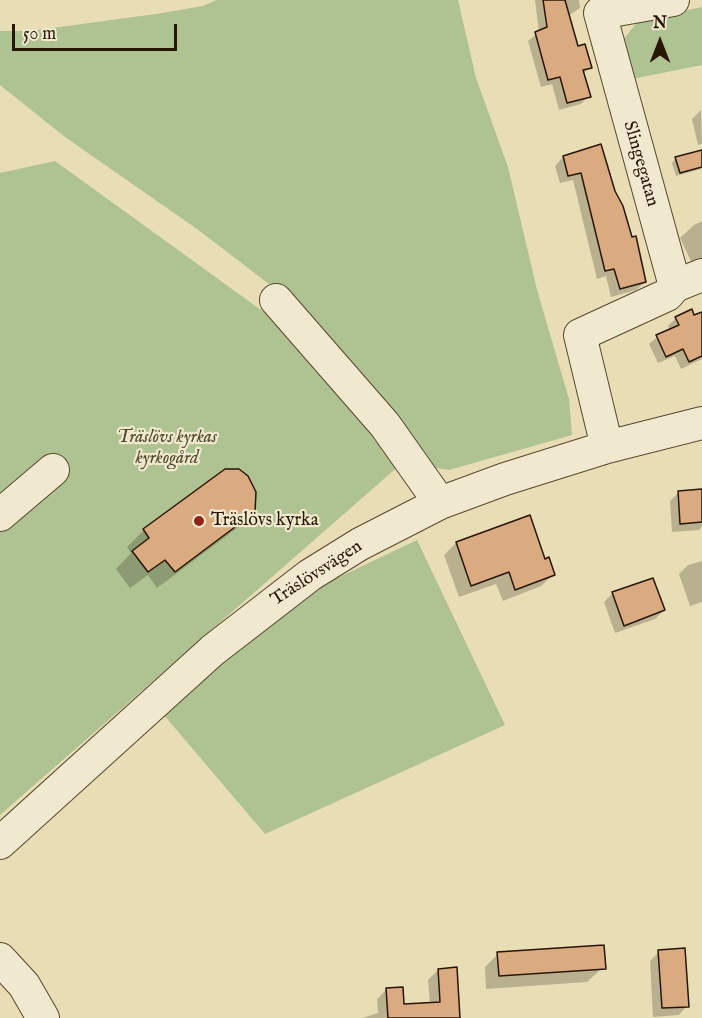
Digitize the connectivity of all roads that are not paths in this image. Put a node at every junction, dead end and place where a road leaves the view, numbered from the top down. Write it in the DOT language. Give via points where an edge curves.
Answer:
graph roads {
  1 [pos="673,0"];
  2 [pos="599,6"];
  3 [pos="689,281"];
  4 [pos="276,300"];
  5 [pos="702,423"];
  6 [pos="607,447"];
  7 [pos="53,470"];
  8 [pos="440,503"];
  9 [pos="0,515"];
  10 [pos="0,843"];
  11 [pos="0,959"];
  12 [pos="43,1018"];
  1 -- 2 [label="street, Slingegatan"];
  2 -- 3 [label="street, Slingegatan"];
  3 -- 6 [label="street" via="580,335"];
  4 -- 8 [label="street" via="385,425"];
  5 -- 6 [label="street, Träslövsvägen"];
  6 -- 8 [label="street, Träslövsvägen" via="505,478"];
  7 -- 9 [label="street"];
  8 -- 10 [label="street, Träslövsvägen" via="360,544 267,606"];
  11 -- 12 [label="street" via="24,985"];
}
